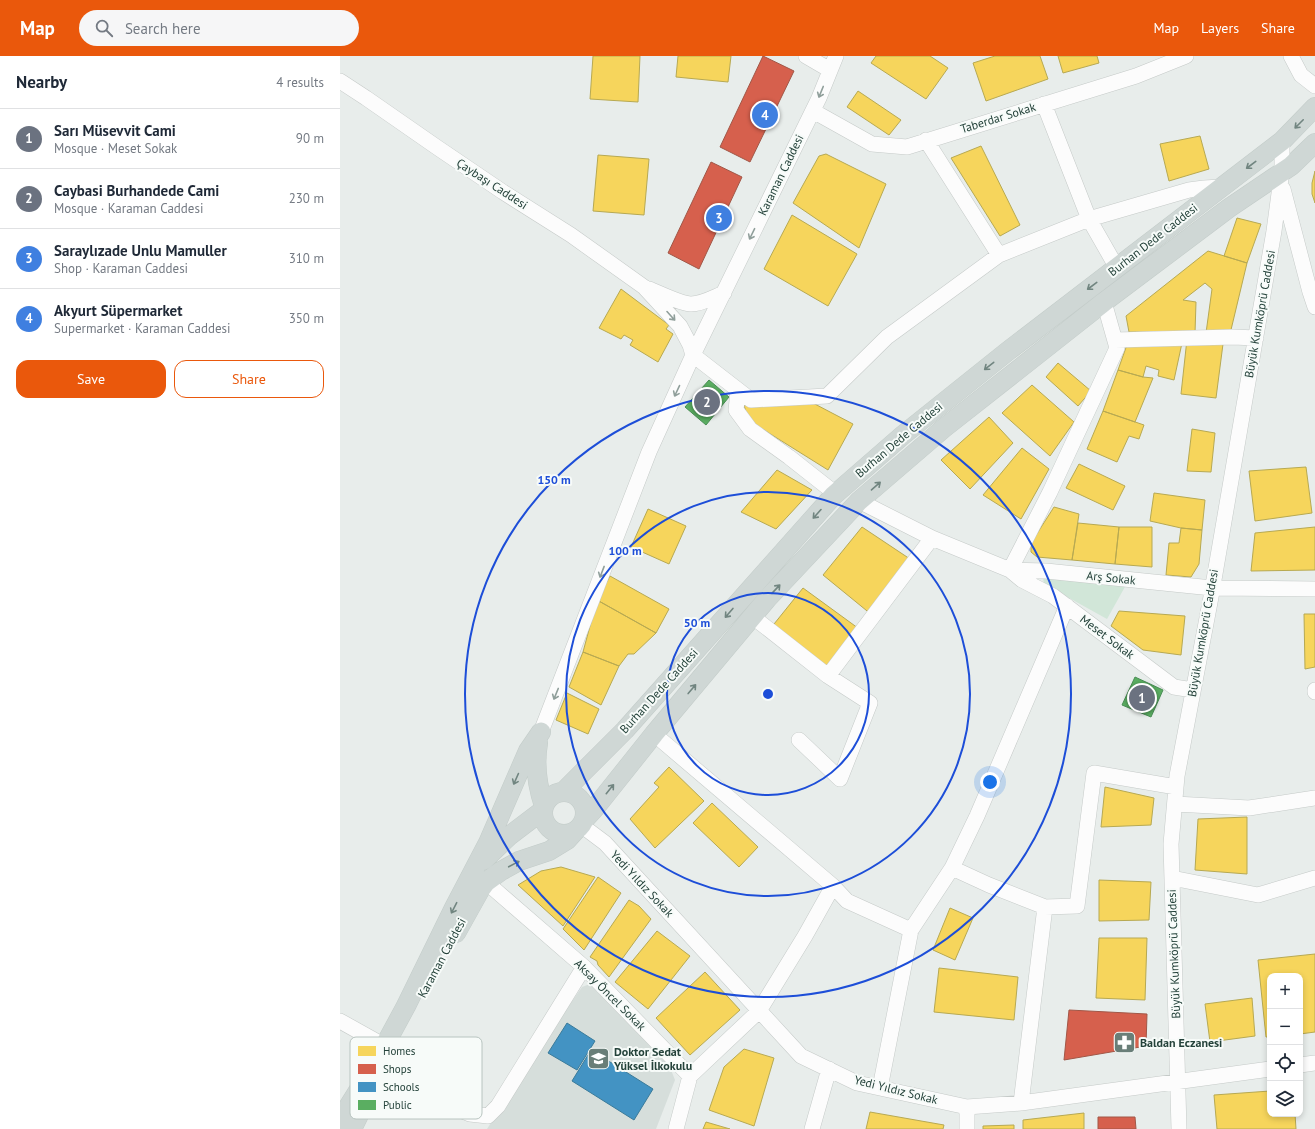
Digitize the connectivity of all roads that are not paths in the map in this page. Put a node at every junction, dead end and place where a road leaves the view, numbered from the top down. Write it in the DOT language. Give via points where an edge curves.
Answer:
graph roads {
  1 [pos="806,56"];
  2 [pos="1186,56"];
  3 [pos="1291,56"];
  4 [pos="833,63"];
  5 [pos="340,81"];
  6 [pos="1315,86"];
  7 [pos="1044,104"];
  8 [pos="1315,106"];
  9 [pos="813,111"];
  10 [pos="926,140"];
  11 [pos="1282,141"];
  12 [pos="1315,143"];
  13 [pos="1281,176"];
  14 [pos="1221,187"];
  15 [pos="1089,219"];
  16 [pos="999,255"];
  17 [pos="1117,268"];
  18 [pos="644,287"];
  19 [pos="724,293"];
  20 [pos="1104,302"];
  21 [pos="1315,307"];
  22 [pos="1256,338"];
  23 [pos="1115,340"];
  24 [pos="693,356"];
  25 [pos="738,391"];
  26 [pos="836,494"];
  27 [pos="859,500"];
  28 [pos="932,538"];
  29 [pos="1010,570"];
  30 [pos="1212,588"];
  31 [pos="1315,589"];
  32 [pos="1067,606"];
  33 [pos="753,617"];
  34 [pos="828,676"];
  35 [pos="1193,690"];
  36 [pos="541,732"];
  37 [pos="654,734"];
  38 [pos="799,740"];
  39 [pos="1176,787"];
  40 [pos="564,791"];
  41 [pos="1315,798"];
  42 [pos="1175,804"];
  43 [pos="543,808"];
  44 [pos="581,825"];
  45 [pos="952,868"];
  46 [pos="479,878"];
  47 [pos="1172,878"];
  48 [pos="1315,878"];
  49 [pos="833,886"];
  50 [pos="1045,907"];
  51 [pos="911,930"];
  52 [pos="584,967"];
  53 [pos="759,1011"];
  54 [pos="340,1021"];
  55 [pos="368,1037"];
  56 [pos="394,1037"];
  57 [pos="1315,1063"];
  58 [pos="1303,1065"];
  59 [pos="829,1069"];
  60 [pos="1267,1069"];
  61 [pos="690,1076"];
  62 [pos="1178,1083"];
  63 [pos="880,1088"];
  64 [pos="1021,1103"];
  65 [pos="350,1106"];
  66 [pos="967,1107"];
  67 [pos="482,1115"];
  68 [pos="356,1119"];
  69 [pos="340,1120"];
  70 [pos="352,1129"];
  71 [pos="676,1129"];
  72 [pos="812,1129"];
  73 [pos="967,1129"];
  74 [pos="1179,1129"];
  1 -- 4 [label="street"];
  2 -- 7 [label="street, Taberdar Sokak" via="1136,76"];
  3 -- 6 [label="street" via="1301,75"];
  4 -- 9 [label="street, Karaman Caddesi, one-way"];
  5 -- 18 [label="street, Çaybaşı Caddesi" via="571,235"];
  7 -- 10 [label="street, Taberdar Sokak"];
  7 -- 15 [label="street"];
  8 -- 11 [label="main road, Burhan Dede Caddesi, one-way"];
  9 -- 10 [label="street, Taberdar Sokak" via="872,144 907,147"];
  9 -- 19 [label="street, Karaman Caddesi, one-way"];
  10 -- 16 [label="street"];
  11 -- 13 [label="street, Büyük Kumköprü Caddesi"];
  11 -- 14 [label="main road, Burhan Dede Caddesi, one-way"];
  12 -- 13 [label="main road, Burhan Dede Caddesi"];
  13 -- 20 [label="main road, Burhan Dede Caddesi" via="1229,208"];
  13 -- 21 [label="street"];
  13 -- 22 [label="street, Büyük Kumköprü Caddesi"];
  14 -- 15 [label="street" via="1189,190"];
  14 -- 17 [label="main road, Burhan Dede Caddesi"];
  15 -- 16 [label="street"];
  15 -- 17 [label="street"];
  16 -- 25 [label="street" via="887,337 827,396 751,400"];
  17 -- 26 [label="main road, Burhan Dede Caddesi, one-way" via="902,435"];
  18 -- 19 [label="street" via="690,304 706,301"];
  18 -- 24 [label="street, one-way" via="680,326"];
  19 -- 24 [label="street, Karaman Caddesi"];
  20 -- 23 [label="street"];
  27 -- 20 [label="main road, Burhan Dede Caddesi, one-way" via="944,428"];
  22 -- 23 [label="street"];
  22 -- 30 [label="street, Büyük Kumköprü Caddesi"];
  23 -- 29 [label="street" via="1117,348 1050,492"];
  24 -- 25 [label="street"];
  24 -- 36 [label="street, Karaman Caddesi, one-way" via="649,452"];
  25 -- 26 [label="street" via="736,410 750,429"];
  26 -- 40 [label="main road, Burhan Dede Caddesi, one-way" via="625,730"];
  27 -- 28 [label="street"];
  33 -- 27 [label="main road, Burhan Dede Caddesi, one-way"];
  28 -- 29 [label="street"];
  28 -- 34 [label="street"];
  29 -- 30 [label="street, Arş Sokak" via="1046,570"];
  29 -- 32 [label="street, Meset Sokak" via="1022,580"];
  30 -- 31 [label="street, Arş Sokak"];
  30 -- 35 [label="street, Büyük Kumköprü Caddesi"];
  32 -- 35 [label="street, Meset Sokak" via="1174,687"];
  32 -- 45 [label="street"];
  33 -- 34 [label="street"];
  37 -- 33 [label="main road, Burhan Dede Caddesi, one-way"];
  34 -- 38 [label="street" via="870,703 840,780"];
  35 -- 39 [label="street, Büyük Kumköprü Caddesi"];
  36 -- 43 [label="main road" via="535,766"];
  36 -- 46 [label="main road, Karaman Caddesi, one-way" via="528,751 488,843"];
  44 -- 37 [label="main road, Burhan Dede Caddesi, one-way"];
  37 -- 49 [label="street"];
  39 -- 42 [label="street, Büyük Kumköprü Caddesi"];
  39 -- 50 [label="street" via="1094,773 1077,906"];
  40 -- 43 [label="main road" via="547,799"];
  40 -- 44 [label="main road" via="580,799 584,805 585,812"];
  41 -- 42 [label="street" via="1249,808"];
  42 -- 47 [label="street, Büyük Kumköprü Caddesi" via="1171,844"];
  43 -- 44 [label="main road" via="545,824 556,833 570,833"];
  43 -- 46 [label="main road, Karaman Caddesi" via="509,836"];
  46 -- 44 [label="main road, Karaman Caddesi, one-way" via="549,851 567,840"];
  44 -- 53 [label="street, Yedi Yıldız Sokak" via="605,843"];
  45 -- 50 [label="street"];
  45 -- 51 [label="street"];
  46 -- 52 [label="street, Aksay Öncel Sokak"];
  46 -- 56 [label="main road, Karaman Caddesi" via="468,910"];
  47 -- 48 [label="street" via="1258,895"];
  47 -- 62 [label="street, Büyük Kumköprü Caddesi"];
  49 -- 51 [label="street" via="847,901"];
  49 -- 53 [label="street"];
  50 -- 64 [label="street"];
  51 -- 63 [label="street"];
  52 -- 61 [label="street, Aksay Öncel Sokak"];
  52 -- 67 [label="street" via="498,1106 488,1116"];
  53 -- 59 [label="street, Yedi Yıldız Sokak" via="801,1056"];
  53 -- 61 [label="street"];
  54 -- 55 [label="street"];
  57 -- 58 [label="street"];
  59 -- 63 [label="street, Yedi Yıldız Sokak" via="857,1083"];
  59 -- 72 [label="street"];
  60 -- 62 [label="street, Yedi Yıldız Sokak"];
  61 -- 71 [label="street"];
  62 -- 64 [label="street, Yedi Yıldız Sokak"];
  62 -- 74 [label="street, Büyük Kumköprü Caddesi"];
  63 -- 66 [label="street, Yedi Yıldız Sokak"];
  64 -- 66 [label="street, Yedi Yıldız Sokak"];
  65 -- 69 [label="main road, Karaman Caddesi"];
  66 -- 73 [label="street"];
  68 -- 70 [label="main road, Karaman Caddesi"];
}
